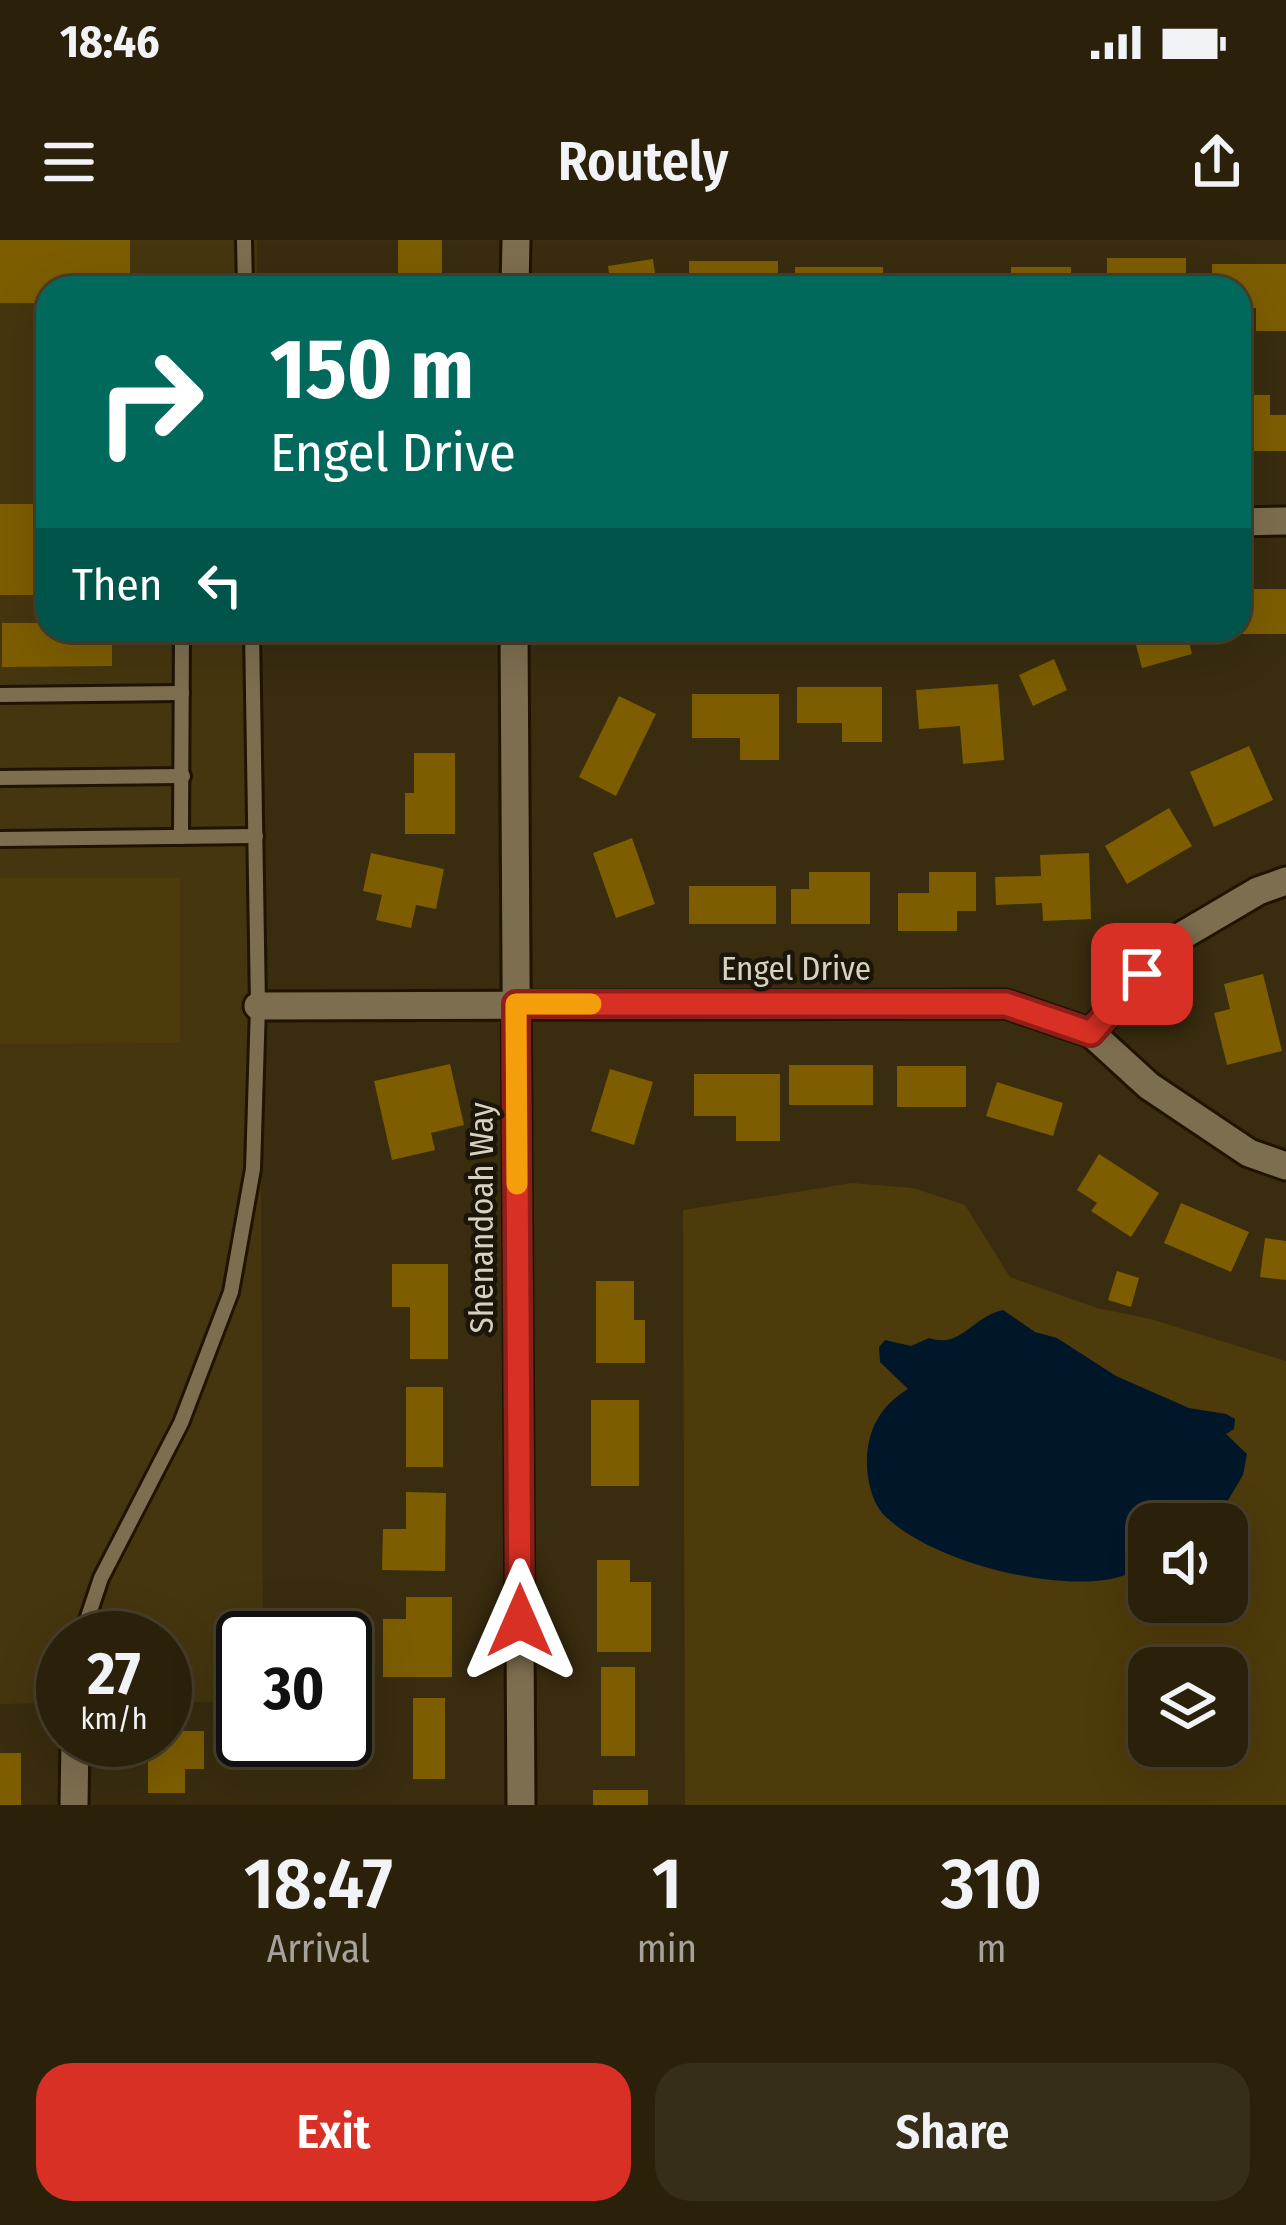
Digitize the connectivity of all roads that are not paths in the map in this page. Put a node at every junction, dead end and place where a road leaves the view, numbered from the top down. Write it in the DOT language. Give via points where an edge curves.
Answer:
graph roads {
  1 [pos="244,240"];
  2 [pos="516,240"];
  3 [pos="245,276"];
  4 [pos="515,276"];
  5 [pos="1286,521"];
  6 [pos="1251,522"];
  7 [pos="182,642"];
  8 [pos="252,642"];
  9 [pos="514,642"];
  10 [pos="182,693"];
  11 [pos="0,695"];
  12 [pos="183,776"];
  13 [pos="0,778"];
  14 [pos="256,836"];
  15 [pos="181,837"];
  16 [pos="0,839"];
  17 [pos="1286,881"];
  18 [pos="516,1004"];
  19 [pos="258,1006"];
  20 [pos="1091,1033"];
  21 [pos="1286,1166"];
  22 [pos="90,1611"];
  23 [pos="75,1767"];
  24 [pos="74,1805"];
  25 [pos="521,1805"];
  1 -- 3 [label="lane"];
  2 -- 4 [label="street"];
  5 -- 6 [label="street"];
  7 -- 10 [label="lane"];
  8 -- 14 [label="lane"];
  9 -- 18 [label="street, Shenandoah Way"];
  10 -- 11 [label="lane"];
  10 -- 12 [label="lane"];
  12 -- 13 [label="lane"];
  12 -- 15 [label="lane"];
  14 -- 15 [label="lane"];
  14 -- 19 [label="lane"];
  15 -- 16 [label="lane"];
  17 -- 20 [label="street" via="1168,944"];
  18 -- 19 [label="street, Engel Drive"];
  18 -- 20 [label="street, Engel Drive" via="1006,1004"];
  18 -- 25 [label="street, Shenandoah Way"];
  19 -- 22 [label="lane" via="253,1168 231,1292 181,1423"];
  20 -- 21 [label="street, Engel Drive" via="1149,1086 1249,1153"];
  23 -- 24 [label="street"];
}
